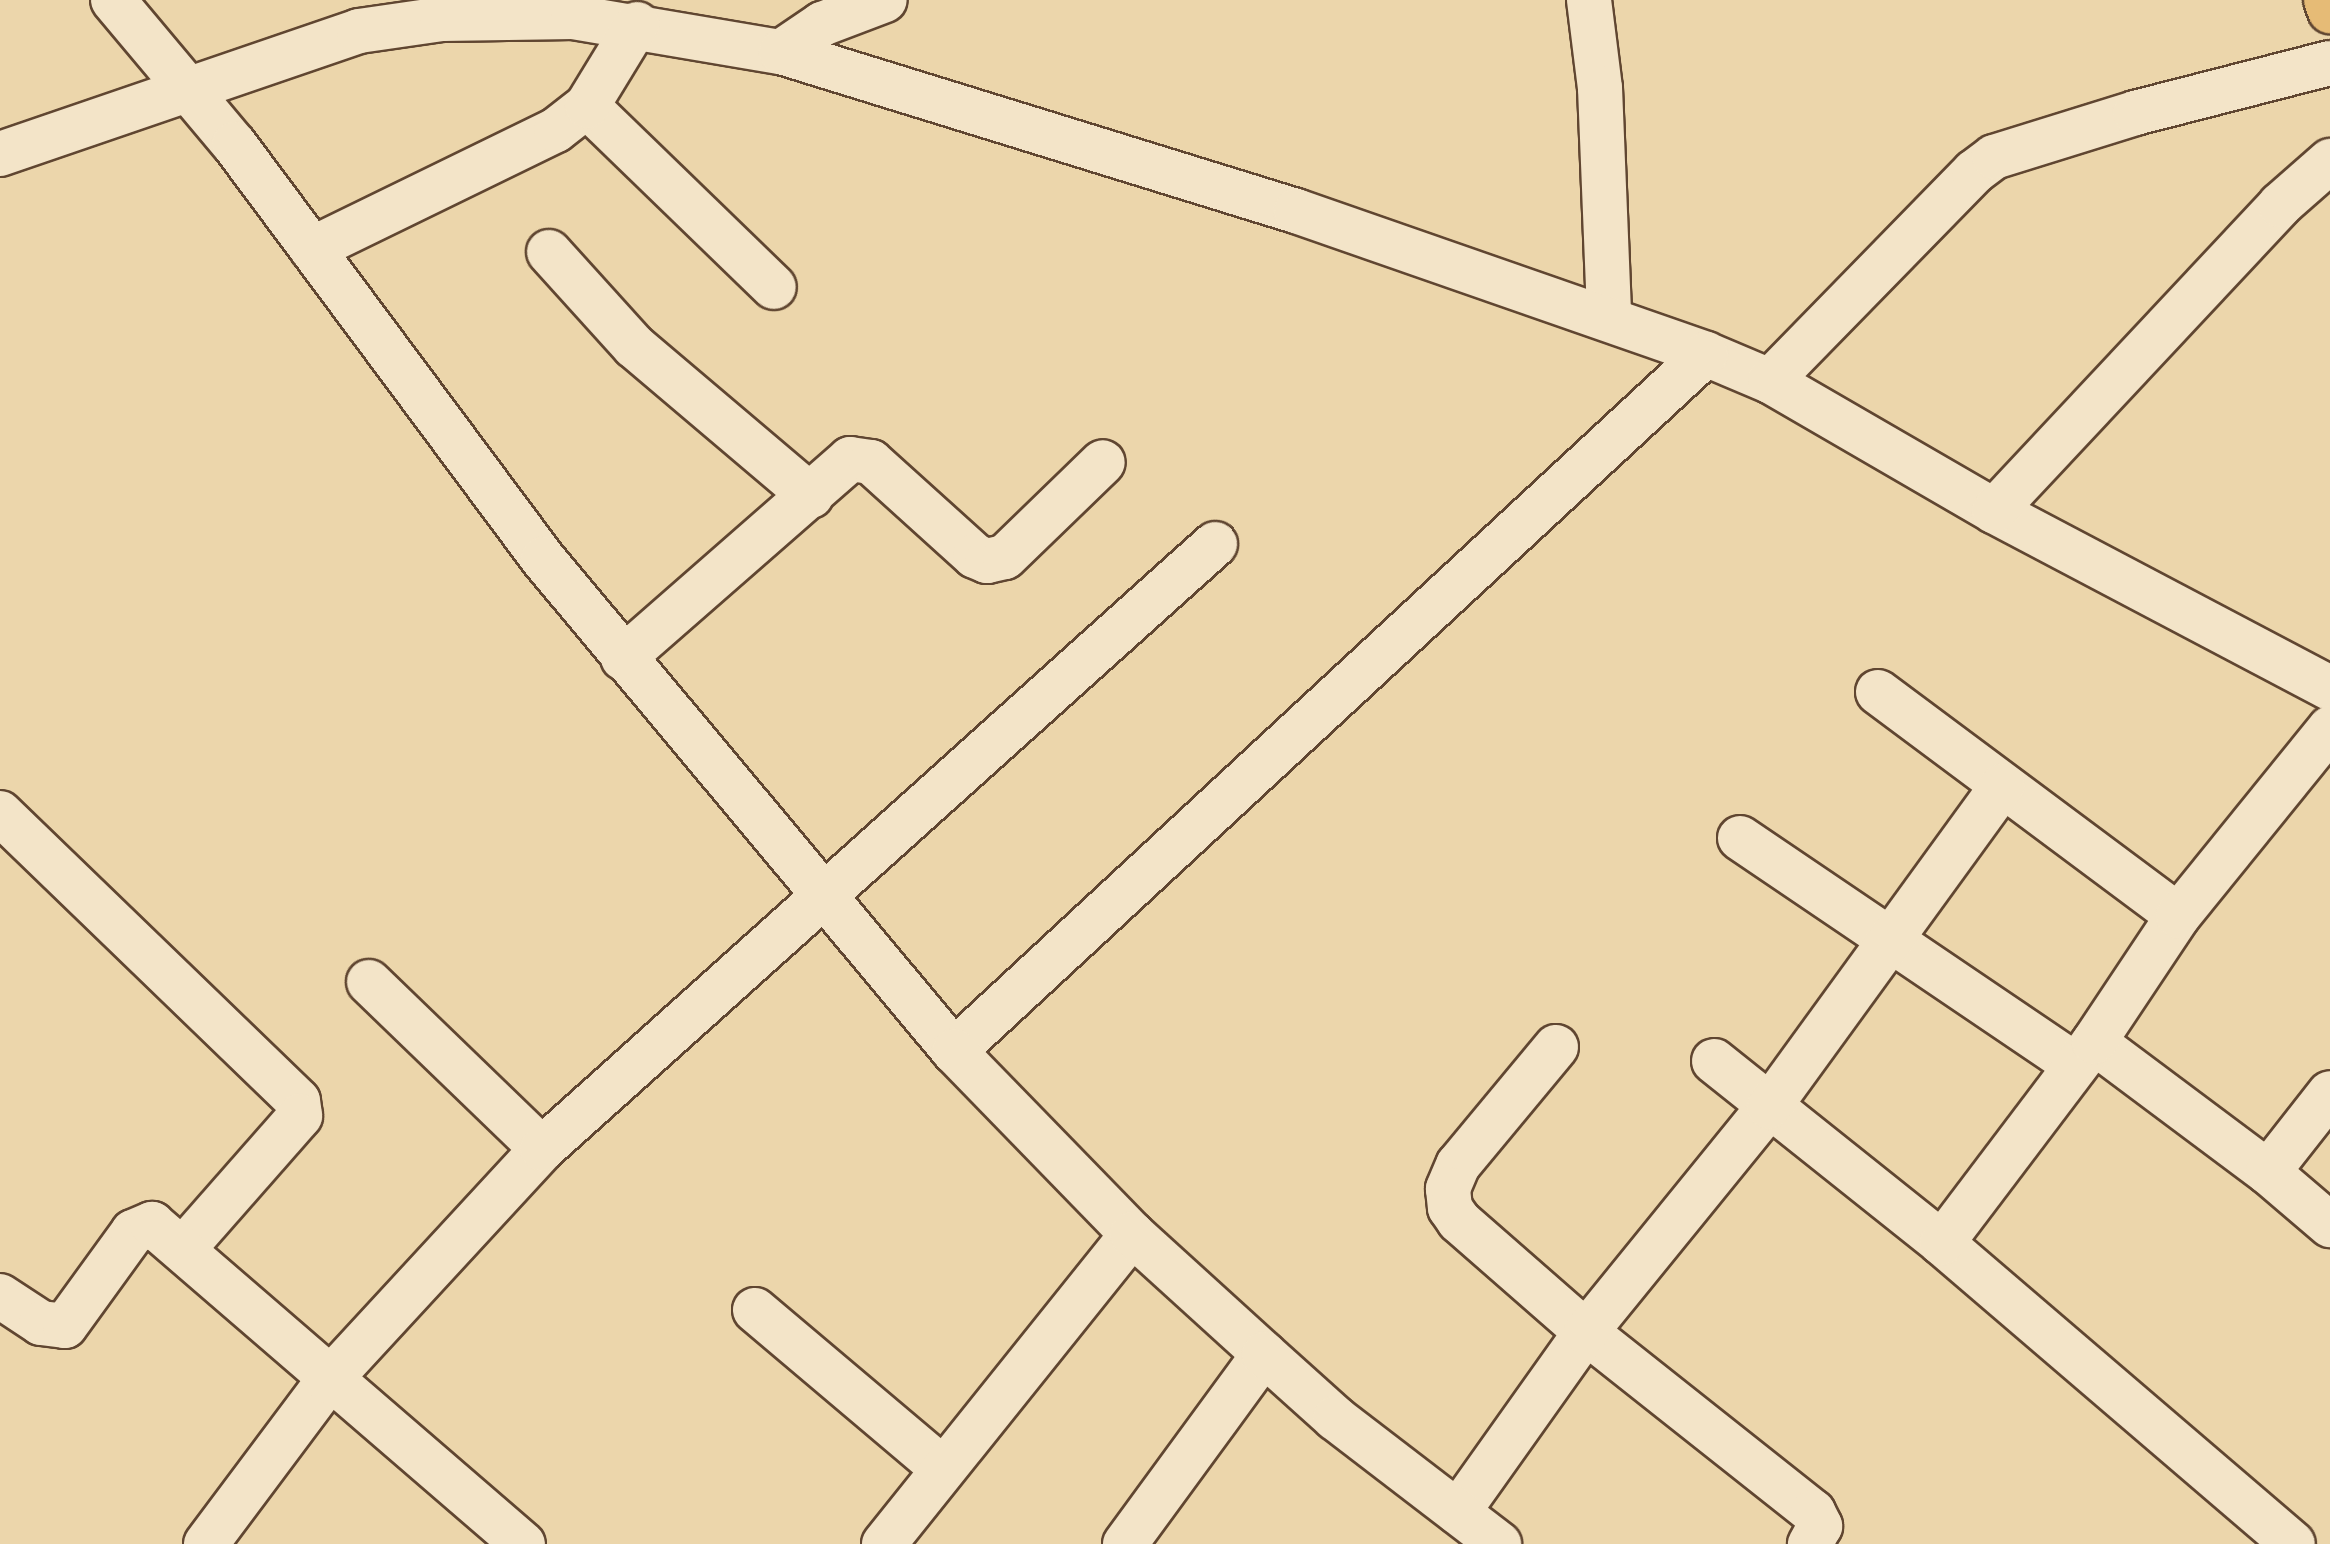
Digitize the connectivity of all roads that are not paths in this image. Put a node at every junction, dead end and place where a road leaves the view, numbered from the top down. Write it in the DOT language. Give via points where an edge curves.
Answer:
graph roads {
  1 [pos="113,0"];
  2 [pos="885,0"];
  3 [pos="1589,0"];
  4 [pos="2326,0"];
  5 [pos="2330,11"];
  6 [pos="637,24"];
  7 [pos="781,52"];
  8 [pos="2330,63"];
  9 [pos="188,89"];
  10 [pos="587,106"];
  11 [pos="0,154"];
  12 [pos="2330,161"];
  13 [pos="312,249"];
  14 [pos="549,252"];
  15 [pos="774,287"];
  16 [pos="1609,317"];
  17 [pos="1706,354"];
  18 [pos="1770,381"];
  19 [pos="1103,462"];
  20 [pos="811,496"];
  21 [pos="1994,511"];
  22 [pos="1215,544"];
  23 [pos="623,658"];
  24 [pos="2330,688"];
  25 [pos="1878,692"];
  26 [pos="2330,728"];
  27 [pos="2002,786"];
  28 [pos="0,813"];
  29 [pos="1740,838"];
  30 [pos="823,892"];
  31 [pos="2178,916"];
  32 [pos="1893,938"];
  33 [pos="369,982"];
  34 [pos="1556,1047"];
  35 [pos="954,1051"];
  36 [pos="2085,1053"];
  37 [pos="1714,1061"];
  38 [pos="2330,1093"];
  39 [pos="1769,1107"];
  40 [pos="542,1149"];
  41 [pos="2268,1172"];
  42 [pos="2330,1225"];
  43 [pos="1132,1234"];
  44 [pos="1942,1243"];
  45 [pos="184,1248"];
  46 [pos="0,1296"];
  47 [pos="755,1310"];
  48 [pos="1586,1332"];
  49 [pos="1264,1354"];
  50 [pos="328,1381"];
  51 [pos="941,1467"];
  52 [pos="1458,1512"];
  53 [pos="206,1544"];
  54 [pos="523,1544"];
  55 [pos="884,1544"];
  56 [pos="1125,1544"];
  57 [pos="1499,1544"];
  58 [pos="1810,1544"];
  59 [pos="2293,1544"];
  1 -- 9 [label="street"];
  2 -- 7 [label="street" via="822,24"];
  3 -- 16 [label="street" via="1600,88"];
  4 -- 5 [label="main road"];
  6 -- 7 [label="street"];
  6 -- 9 [label="street" via="509,16 414,23 359,31"];
  6 -- 10 [label="street"];
  7 -- 16 [label="street" via="1296,211"];
  8 -- 18 [label="street" via="2135,113 1994,157"];
  9 -- 11 [label="street"];
  9 -- 13 [label="street"];
  10 -- 13 [label="street" via="556,130"];
  10 -- 15 [label="street"];
  12 -- 21 [label="street" via="2280,205"];
  13 -- 23 [label="street"];
  14 -- 20 [label="street" via="634,346"];
  16 -- 17 [label="street"];
  17 -- 18 [label="street"];
  17 -- 35 [label="street"];
  18 -- 21 [label="street"];
  19 -- 20 [label="street" via="1005,557 987,561 871,462 850,459"];
  20 -- 23 [label="street"];
  21 -- 24 [label="street"];
  22 -- 30 [label="street"];
  23 -- 30 [label="street"];
  25 -- 27 [label="street"];
  26 -- 31 [label="street"];
  27 -- 31 [label="street"];
  27 -- 32 [label="street"];
  28 -- 45 [label="street" via="298,1101 300,1116"];
  29 -- 32 [label="street"];
  30 -- 35 [label="street"];
  30 -- 40 [label="street"];
  31 -- 36 [label="street"];
  32 -- 36 [label="street"];
  32 -- 39 [label="street"];
  33 -- 40 [label="street"];
  34 -- 48 [label="street" via="1458,1165 1448,1189 1459,1221"];
  35 -- 43 [label="street"];
  36 -- 41 [label="street"];
  36 -- 44 [label="street"];
  37 -- 39 [label="street"];
  38 -- 41 [label="street"];
  39 -- 44 [label="street"];
  39 -- 48 [label="street"];
  40 -- 50 [label="street"];
  41 -- 42 [label="street"];
  43 -- 49 [label="street"];
  43 -- 51 [label="street"];
  44 -- 59 [label="street"];
  45 -- 46 [label="street" via="152,1224 142,1225 65,1326 41,1323"];
  45 -- 50 [label="street"];
  47 -- 51 [label="street"];
  48 -- 52 [label="street"];
  48 -- 58 [label="street" via="1813,1512 1820,1526"];
  49 -- 52 [label="street" via="1335,1418"];
  49 -- 56 [label="street"];
  50 -- 53 [label="street"];
  50 -- 54 [label="street"];
  51 -- 55 [label="street"];
  52 -- 57 [label="street"];
}
